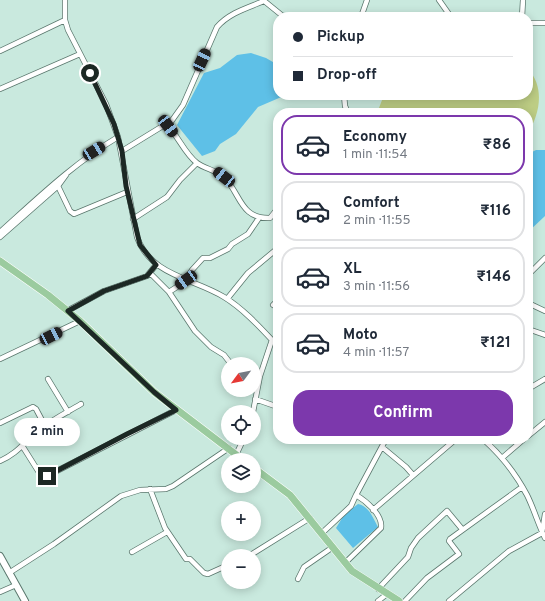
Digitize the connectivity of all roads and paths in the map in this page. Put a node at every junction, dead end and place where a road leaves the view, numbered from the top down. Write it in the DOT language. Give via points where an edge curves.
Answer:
graph roads {
  1 [pos="65,0"];
  2 [pos="263,0"];
  3 [pos="367,0"];
  4 [pos="439,0"];
  5 [pos="523,0"];
  6 [pos="278,12"];
  7 [pos="363,12"];
  8 [pos="447,12"];
  9 [pos="522,12"];
  10 [pos="66,20"];
  11 [pos="533,23"];
  12 [pos="545,23"];
  13 [pos="0,51"];
  14 [pos="80,54"];
  15 [pos="0,89"];
  16 [pos="168,126"];
  17 [pos="118,137"];
  18 [pos="122,151"];
  19 [pos="197,163"];
  20 [pos="66,175"];
  21 [pos="58,186"];
  22 [pos="127,192"];
  23 [pos="273,214"];
  24 [pos="259,218"];
  25 [pos="133,219"];
  26 [pos="0,232"];
  27 [pos="0,237"];
  28 [pos="273,252"];
  29 [pos="545,258"];
  30 [pos="0,261"];
  31 [pos="156,265"];
  32 [pos="533,270"];
  33 [pos="150,273"];
  34 [pos="186,280"];
  35 [pos="169,292"];
  36 [pos="227,299"];
  37 [pos="533,306"];
  38 [pos="68,311"];
  39 [pos="545,312"];
  40 [pos="80,321"];
  41 [pos="533,331"];
  42 [pos="545,335"];
  43 [pos="272,340"];
  44 [pos="226,357"];
  45 [pos="0,359"];
  46 [pos="261,372"];
  47 [pos="48,378"];
  48 [pos="545,379"];
  49 [pos="533,386"];
  50 [pos="254,399"];
  51 [pos="81,404"];
  52 [pos="254,405"];
  53 [pos="273,405"];
  54 [pos="176,410"];
  55 [pos="68,412"];
  56 [pos="545,422"];
  57 [pos="0,423"];
  58 [pos="45,426"];
  59 [pos="533,432"];
  60 [pos="384,444"];
  61 [pos="450,444"];
  62 [pos="488,444"];
  63 [pos="518,444"];
  64 [pos="24,447"];
  65 [pos="382,447"];
  66 [pos="229,448"];
  67 [pos="234,453"];
  68 [pos="502,458"];
  69 [pos="0,461"];
  70 [pos="261,473"];
  71 [pos="413,475"];
  72 [pos="522,487"];
  73 [pos="150,489"];
  74 [pos="356,495"];
  75 [pos="373,510"];
  76 [pos="545,514"];
  77 [pos="310,518"];
  78 [pos="462,529"];
  79 [pos="167,532"];
  80 [pos="322,532"];
  81 [pos="542,533"];
  82 [pos="545,538"];
  83 [pos="333,548"];
  84 [pos="260,549"];
  85 [pos="132,552"];
  86 [pos="0,556"];
  87 [pos="345,563"];
  88 [pos="221,568"];
  89 [pos="9,573"];
  90 [pos="298,579"];
  91 [pos="16,584"];
  92 [pos="378,589"];
  93 [pos="0,592"];
  94 [pos="387,594"];
  95 [pos="25,601"];
  96 [pos="378,601"];
  97 [pos="399,601"];
  98 [pos="405,601"];
  99 [pos="449,601"];
  1 -- 10 [label="street"];
  2 -- 6 [label="street"];
  2 -- 16 [label="street" via="223,20 217,27 183,105"];
  3 -- 7 [label="street"];
  4 -- 8 [label="street"];
  5 -- 9 [label="street"];
  10 -- 13 [label="street"];
  10 -- 14 [label="street"];
  11 -- 12 [label="street"];
  14 -- 15 [label="street"];
  14 -- 17 [label="street" via="106,104"];
  16 -- 18 [label="street" via="164,125"];
  16 -- 19 [label="street"];
  17 -- 18 [label="street"];
  17 -- 20 [label="street" via="94,151"];
  18 -- 22 [label="street"];
  19 -- 24 [label="street" via="224,177 245,209"];
  19 -- 25 [label="street" via="167,197"];
  20 -- 21 [label="street"];
  20 -- 26 [label="street"];
  21 -- 22 [label="street" via="74,214"];
  21 -- 27 [label="street"];
  22 -- 25 [label="street"];
  23 -- 24 [label="street" via="270,218"];
  24 -- 34 [label="street" via="248,234 228,249 210,258 203,258"];
  25 -- 31 [label="street" via="140,245"];
  28 -- 36 [label="street" via="248,273"];
  29 -- 32 [label="street"];
  30 -- 38 [label="main road"];
  31 -- 33 [label="street"];
  31 -- 34 [label="street"];
  33 -- 35 [label="street"];
  33 -- 38 [label="street" via="93,296"];
  34 -- 35 [label="street"];
  34 -- 36 [label="street"];
  35 -- 44 [label="street" via="196,331 211,347"];
  36 -- 43 [label="street"];
  37 -- 39 [label="street"];
  38 -- 40 [label="main road"];
  40 -- 45 [label="street"];
  40 -- 54 [label="main road"];
  41 -- 42 [label="street"];
  43 -- 46 [label="street"];
  47 -- 55 [label="street"];
  48 -- 49 [label="street"];
  50 -- 52 [label="street"];
  50 -- 53 [label="street"];
  51 -- 55 [label="street"];
  54 -- 64 [label="street" via="47,476 40,474"];
  54 -- 66 [label="main road"];
  55 -- 58 [label="street"];
  56 -- 59 [label="street"];
  57 -- 58 [label="street" via="33,407"];
  58 -- 64 [label="street" via="28,439"];
  60 -- 65 [label="street"];
  61 -- 71 [label="street"];
  62 -- 68 [label="street"];
  63 -- 68 [label="street"];
  64 -- 69 [label="street"];
  65 -- 71 [label="street"];
  65 -- 74 [label="street"];
  66 -- 67 [label="main road"];
  66 -- 73 [label="street" via="173,486 166,489"];
  68 -- 72 [label="street"];
  70 -- 77 [label="main road" via="290,495"];
  71 -- 75 [label="street"];
  72 -- 78 [label="street"];
  72 -- 81 [label="street"];
  73 -- 79 [label="street"];
  73 -- 89 [label="street" via="114,500"];
  74 -- 75 [label="street"];
  74 -- 80 [label="street" via="351,506"];
  75 -- 87 [label="street" via="382,525 381,528"];
  76 -- 81 [label="street"];
  77 -- 80 [label="main road"];
  77 -- 84 [label="street"];
  78 -- 92 [label="street" via="446,511 418,538 408,557"];
  78 -- 98 [label="street" via="449,541 459,554 427,578"];
  79 -- 85 [label="street"];
  79 -- 88 [label="street" via="186,559 190,559 204,573 208,574"];
  80 -- 83 [label="main road"];
  81 -- 82 [label="street"];
  81 -- 99 [label="street" via="510,551"];
  83 -- 87 [label="main road"];
  83 -- 90 [label="street" via="304,567"];
  86 -- 89 [label="street"];
  87 -- 92 [label="main road"];
  89 -- 91 [label="street"];
  91 -- 93 [label="street"];
  91 -- 95 [label="street"];
  92 -- 94 [label="main road"];
  94 -- 96 [label="street"];
  94 -- 97 [label="main road"];
}
